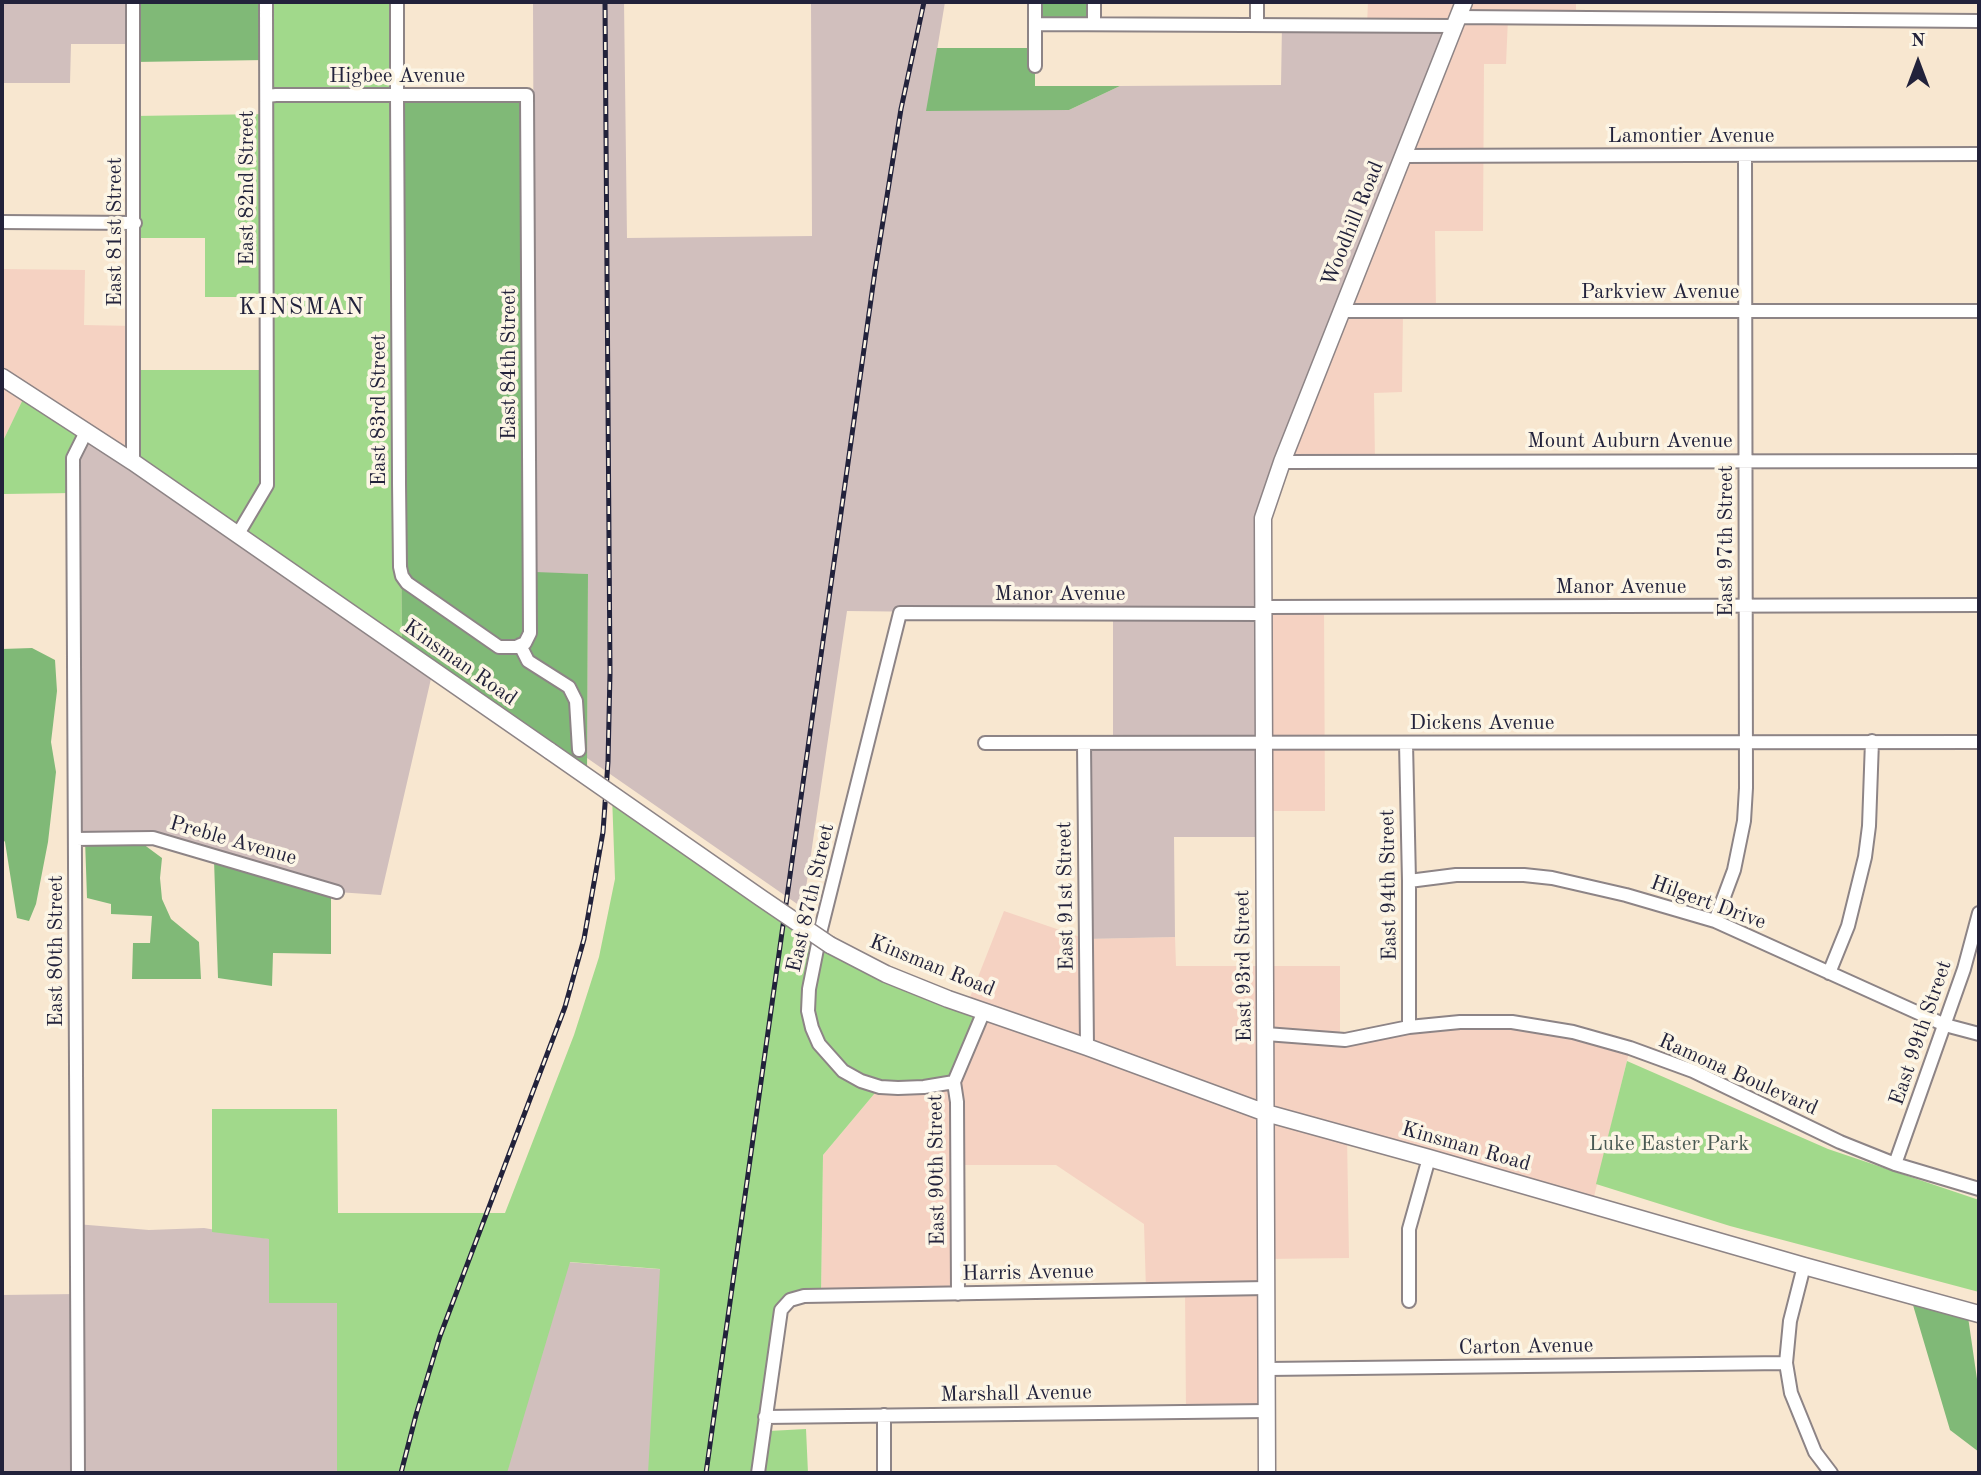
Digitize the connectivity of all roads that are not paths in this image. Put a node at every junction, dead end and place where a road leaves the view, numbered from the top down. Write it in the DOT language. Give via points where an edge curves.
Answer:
graph roads {
  1 [pos="133,2"];
  2 [pos="266,2"];
  3 [pos="397,2"];
  4 [pos="1035,2"];
  5 [pos="1094,2"];
  6 [pos="1257,2"];
  7 [pos="1459,15"];
  8 [pos="1979,21"];
  9 [pos="1035,24"];
  10 [pos="1094,24"];
  11 [pos="1257,25"];
  12 [pos="1035,66"];
  13 [pos="397,95"];
  14 [pos="527,95"];
  15 [pos="267,96"];
  16 [pos="1979,154"];
  17 [pos="1745,155"];
  18 [pos="1403,156"];
  19 [pos="2,222"];
  20 [pos="135,223"];
  21 [pos="1341,311"];
  22 [pos="1979,311"];
  23 [pos="1745,312"];
  24 [pos="2,377"];
  25 [pos="86,432"];
  26 [pos="1745,460"];
  27 [pos="1979,461"];
  28 [pos="134,462"];
  29 [pos="1282,462"];
  30 [pos="238,534"];
  31 [pos="1979,605"];
  32 [pos="1745,606"];
  33 [pos="1263,610"];
  34 [pos="900,613"];
  35 [pos="520,645"];
  36 [pos="1745,741"];
  37 [pos="1872,741"];
  38 [pos="1979,742"];
  39 [pos="985,743"];
  40 [pos="1263,743"];
  41 [pos="1406,743"];
  42 [pos="1084,744"];
  43 [pos="579,750"];
  44 [pos="75,839"];
  45 [pos="1409,881"];
  46 [pos="337,892"];
  47 [pos="1979,913"];
  48 [pos="1715,921"];
  49 [pos="1829,973"];
  50 [pos="984,1011"];
  51 [pos="1945,1025"];
  52 [pos="1409,1027"];
  53 [pos="1266,1034"];
  54 [pos="1979,1034"];
  55 [pos="1087,1047"];
  56 [pos="954,1082"];
  57 [pos="1266,1113"];
  58 [pos="1429,1157"];
  59 [pos="1895,1164"];
  60 [pos="1979,1189"];
  61 [pos="1804,1266"];
  62 [pos="1266,1288"];
  63 [pos="958,1294"];
  64 [pos="1409,1301"];
  65 [pos="1979,1314"];
  66 [pos="1786,1363"];
  67 [pos="1267,1369"];
  68 [pos="1267,1411"];
  69 [pos="884,1415"];
  70 [pos="765,1417"];
  71 [pos="78,1473"];
  72 [pos="758,1473"];
  73 [pos="884,1473"];
  74 [pos="1268,1473"];
  75 [pos="1831,1473"];
  1 -- 20 [label="street, East 81st Street"];
  2 -- 15 [label="street, East 82nd Street"];
  3 -- 13 [label="street, East 83rd Street"];
  4 -- 9 [label="street"];
  5 -- 10 [label="street"];
  6 -- 11 [label="street"];
  7 -- 8 [label="street"];
  7 -- 11 [label="street"];
  7 -- 18 [label="main road, Woodhill Road"];
  9 -- 10 [label="street"];
  9 -- 12 [label="street"];
  10 -- 11 [label="street"];
  13 -- 14 [label="street, Higbee Avenue"];
  13 -- 15 [label="street, Higbee Avenue"];
  13 -- 35 [label="street, East 83rd Street" via="402,576 499,646"];
  14 -- 35 [label="street, East 84th Street" via="530,633"];
  15 -- 30 [label="street, East 82nd Street" via="267,485"];
  16 -- 17 [label="street, Lamontier Avenue"];
  17 -- 18 [label="street, Lamontier Avenue"];
  17 -- 23 [label="street, East 97th Street"];
  18 -- 21 [label="main road, Woodhill Road"];
  19 -- 20 [label="street"];
  20 -- 28 [label="street, East 81st Street"];
  21 -- 23 [label="street, Parkview Avenue"];
  21 -- 29 [label="main road, Woodhill Road"];
  22 -- 23 [label="street, Parkview Avenue"];
  23 -- 26 [label="street, East 97th Street"];
  24 -- 25 [label="main road, Kinsman Road"];
  25 -- 28 [label="main road, Kinsman Road"];
  25 -- 44 [label="street, East 80th Street" via="73,458"];
  26 -- 27 [label="street, Mount Auburn Avenue"];
  26 -- 29 [label="street, Mount Auburn Avenue"];
  26 -- 32 [label="street, East 97th Street"];
  28 -- 30 [label="main road, Kinsman Road"];
  29 -- 33 [label="main road, East 93rd Street" via="1263,518"];
  30 -- 50 [label="main road, Kinsman Road, bridge" via="830,945 886,974"];
  31 -- 32 [label="street, Manor Avenue"];
  32 -- 33 [label="street, Manor Avenue"];
  32 -- 36 [label="street, East 97th Street"];
  33 -- 34 [label="street, Manor Avenue"];
  33 -- 40 [label="main road, East 93rd Street"];
  34 -- 56 [label="street, East 87th Street" via="821,929 808,1011 819,1044 843,1071 861,1081 898,1088"];
  35 -- 43 [label="street" via="528,661 569,687 576,701"];
  36 -- 37 [label="street, Dickens Avenue"];
  36 -- 41 [label="street, Dickens Avenue"];
  36 -- 48 [label="street, East 97th Street" via="1744,821 1734,870"];
  37 -- 38 [label="street, Dickens Avenue"];
  37 -- 49 [label="street" via="1865,857 1848,926"];
  39 -- 42 [label="street, Dickens Avenue"];
  40 -- 41 [label="street, Dickens Avenue"];
  40 -- 42 [label="street, Dickens Avenue"];
  40 -- 53 [label="main road, East 93rd Street"];
  41 -- 45 [label="street, East 94th Street"];
  42 -- 55 [label="street, East 91st Street"];
  44 -- 46 [label="street, Preble Avenue" via="153,838"];
  44 -- 71 [label="street, East 80th Street"];
  45 -- 48 [label="street, Hilgert Drive" via="1493,873 1552,878"];
  45 -- 52 [label="street, East 94th Street"];
  47 -- 51 [label="street, East 99th Street"];
  48 -- 49 [label="street, Hilgert Drive"];
  49 -- 51 [label="street, Hilgert Drive"];
  50 -- 55 [label="main road, Kinsman Road"];
  50 -- 56 [label="street, East 90th Street"];
  51 -- 54 [label="street, Hilgert Drive"];
  51 -- 59 [label="street, East 99th Street"];
  52 -- 53 [label="street, Ramona Boulevard" via="1345,1040"];
  52 -- 59 [label="street, Ramona Boulevard" via="1512,1022 1630,1048 1693,1071"];
  53 -- 57 [label="main road, East 93rd Street"];
  55 -- 57 [label="main road, Kinsman Road"];
  56 -- 63 [label="street, East 90th Street"];
  57 -- 58 [label="main road, Kinsman Road"];
  57 -- 62 [label="main road, East 93rd Street"];
  58 -- 61 [label="main road, Kinsman Road"];
  58 -- 64 [label="street" via="1409,1229"];
  59 -- 60 [label="street, Ramona Boulevard"];
  61 -- 65 [label="main road, Kinsman Road"];
  61 -- 66 [label="street" via="1790,1321"];
  62 -- 63 [label="street, Harris Avenue"];
  62 -- 67 [label="main road, East 93rd Street"];
  63 -- 70 [label="street, Harris Avenue" via="790,1300 781,1310"];
  66 -- 67 [label="street, Carton Avenue"];
  66 -- 75 [label="street" via="1791,1393 1815,1452"];
  67 -- 68 [label="main road, East 93rd Street"];
  68 -- 69 [label="street, Marshall Avenue"];
  68 -- 74 [label="main road, East 93rd Street"];
  69 -- 70 [label="street, Marshall Avenue"];
  69 -- 73 [label="street"];
  70 -- 72 [label="street"];
}
